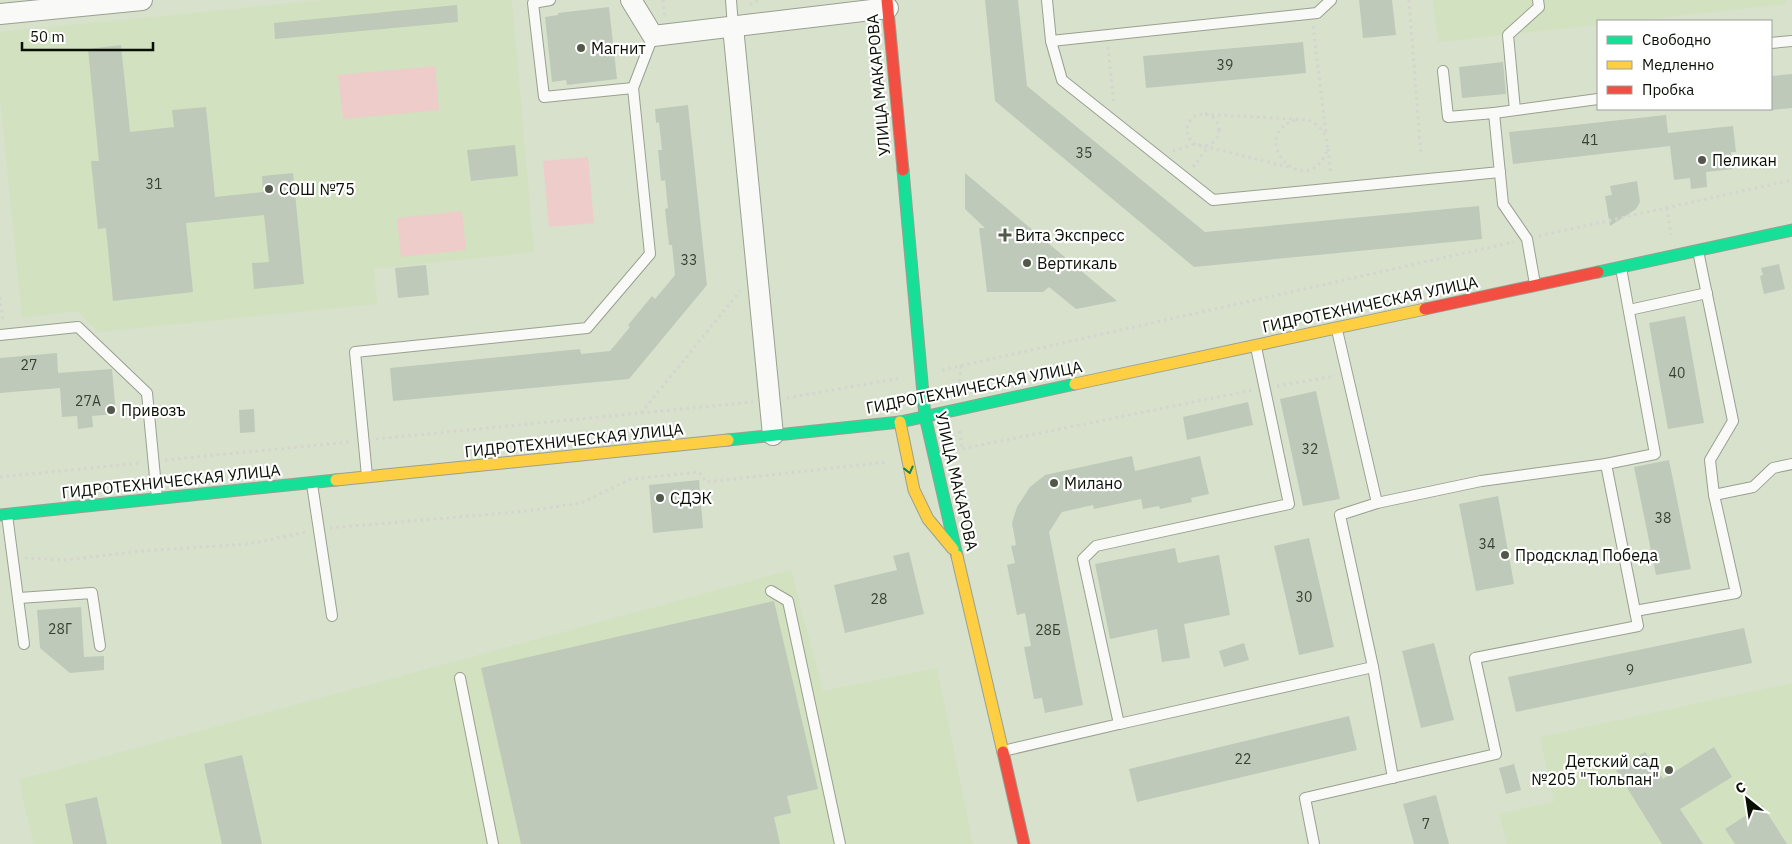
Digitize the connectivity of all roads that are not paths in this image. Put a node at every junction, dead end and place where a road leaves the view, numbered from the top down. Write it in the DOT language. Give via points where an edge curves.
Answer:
graph roads {
  1 [pos="142,0"];
  2 [pos="550,0"];
  3 [pos="631,0"];
  4 [pos="731,0"];
  5 [pos="1047,0"];
  6 [pos="1331,0"];
  7 [pos="1538,0"];
  8 [pos="887,4"];
  9 [pos="0,14"];
  10 [pos="733,27"];
  11 [pos="653,36"];
  12 [pos="1051,41"];
  13 [pos="1792,41"];
  14 [pos="1772,43"];
  15 [pos="1443,71"];
  16 [pos="633,88"];
  17 [pos="1597,99"];
  18 [pos="1515,110"];
  19 [pos="1494,113"];
  20 [pos="1500,172"];
  21 [pos="1792,230"];
  22 [pos="1698,250"];
  23 [pos="1621,267"];
  24 [pos="1536,285"];
  25 [pos="1707,292"];
  26 [pos="1629,310"];
  27 [pos="1337,328"];
  28 [pos="2,335"];
  29 [pos="1255,345"];
  30 [pos="921,380"];
  31 [pos="924,416"];
  32 [pos="900,422"];
  33 [pos="773,435"];
  34 [pos="1606,464"];
  35 [pos="1792,464"];
  36 [pos="368,477"];
  37 [pos="312,483"];
  38 [pos="1714,495"];
  39 [pos="157,499"];
  40 [pos="1378,503"];
  41 [pos="3,514"];
  42 [pos="956,552"];
  43 [pos="771,591"];
  44 [pos="19,598"];
  45 [pos="1635,611"];
  46 [pos="332,616"];
  47 [pos="24,644"];
  48 [pos="100,646"];
  49 [pos="1373,667"];
  50 [pos="460,678"];
  51 [pos="1119,724"];
  52 [pos="1002,752"];
  53 [pos="1393,778"];
  54 [pos="493,844"];
  55 [pos="840,844"];
  56 [pos="1024,844"];
  57 [pos="1314,844"];
  1 -- 9 [label="street"];
  2 -- 16 [label="lane" via="533,3 544,97"];
  3 -- 11 [label="street"];
  4 -- 10 [label="lane"];
  5 -- 12 [label="lane"];
  6 -- 12 [label="lane" via="1317,13"];
  7 -- 18 [label="lane" via="1538,7 1508,34"];
  8 -- 10 [label="street"];
  8 -- 30 [label="main road, УЛИЦА МАКАРОВА"];
  10 -- 11 [label="street"];
  10 -- 33 [label="street"];
  11 -- 16 [label="lane"];
  12 -- 20 [label="lane" via="1062,80 1213,200"];
  13 -- 14 [label="lane"];
  15 -- 19 [label="lane" via="1448,117"];
  16 -- 36 [label="lane" via="650,254 587,328 354,352"];
  17 -- 18 [label="lane"];
  18 -- 19 [label="lane"];
  19 -- 20 [label="lane"];
  20 -- 24 [label="lane" via="1503,204 1526,239"];
  21 -- 22 [label="main road, ГИДРОТЕХНИЧЕСКАЯ УЛИЦА"];
  22 -- 23 [label="main road, ГИДРОТЕХНИЧЕСКАЯ УЛИЦА"];
  22 -- 25 [label="lane"];
  23 -- 24 [label="main road, ГИДРОТЕХНИЧЕСКАЯ УЛИЦА"];
  23 -- 26 [label="lane"];
  24 -- 27 [label="main road, ГИДРОТЕХНИЧЕСКАЯ УЛИЦА"];
  25 -- 26 [label="lane"];
  25 -- 38 [label="lane" via="1733,421 1710,460"];
  26 -- 34 [label="lane" via="1655,454"];
  27 -- 29 [label="main road, ГИДРОТЕХНИЧЕСКАЯ УЛИЦА"];
  27 -- 40 [label="lane"];
  28 -- 39 [label="lane" via="78,327 147,393"];
  29 -- 31 [label="main road, ГИДРОТЕХНИЧЕСКАЯ УЛИЦА"];
  29 -- 51 [label="lane" via="1289,504 1096,546 1083,559"];
  30 -- 31 [label="main road, УЛИЦА МАКАРОВА"];
  30 -- 32 [label="street"];
  31 -- 32 [label="main road, ГИДРОТЕХНИЧЕСКАЯ УЛИЦА"];
  31 -- 42 [label="main road, УЛИЦА МАКАРОВА"];
  32 -- 33 [label="main road, ГИДРОТЕХНИЧЕСКАЯ УЛИЦА"];
  32 -- 42 [label="main road, one-way" via="914,490 928,519"];
  33 -- 36 [label="main road, ГИДРОТЕХНИЧЕСКАЯ УЛИЦА"];
  34 -- 40 [label="lane" via="1480,481"];
  34 -- 45 [label="lane"];
  35 -- 38 [label="lane" via="1773,468 1754,487"];
  36 -- 37 [label="main road, ГИДРОТЕХНИЧЕСКАЯ УЛИЦА"];
  37 -- 39 [label="main road, ГИДРОТЕХНИЧЕСКАЯ УЛИЦА"];
  37 -- 46 [label="lane"];
  38 -- 45 [label="lane" via="1736,594"];
  39 -- 41 [label="main road, ГИДРОТЕХНИЧЕСКАЯ УЛИЦА"];
  40 -- 49 [label="lane" via="1340,514"];
  41 -- 44 [label="lane"];
  42 -- 52 [label="main road, УЛИЦА МАКАРОВА"];
  43 -- 55 [label="lane" via="788,601"];
  44 -- 47 [label="lane"];
  44 -- 48 [label="lane" via="92,593"];
  45 -- 53 [label="lane" via="1638,626 1474,658 1496,754"];
  49 -- 51 [label="lane"];
  49 -- 53 [label="lane"];
  50 -- 54 [label="lane"];
  51 -- 52 [label="lane"];
  52 -- 56 [label="main road, УЛИЦА МАКАРОВА"];
  53 -- 57 [label="lane" via="1305,798"];
}
